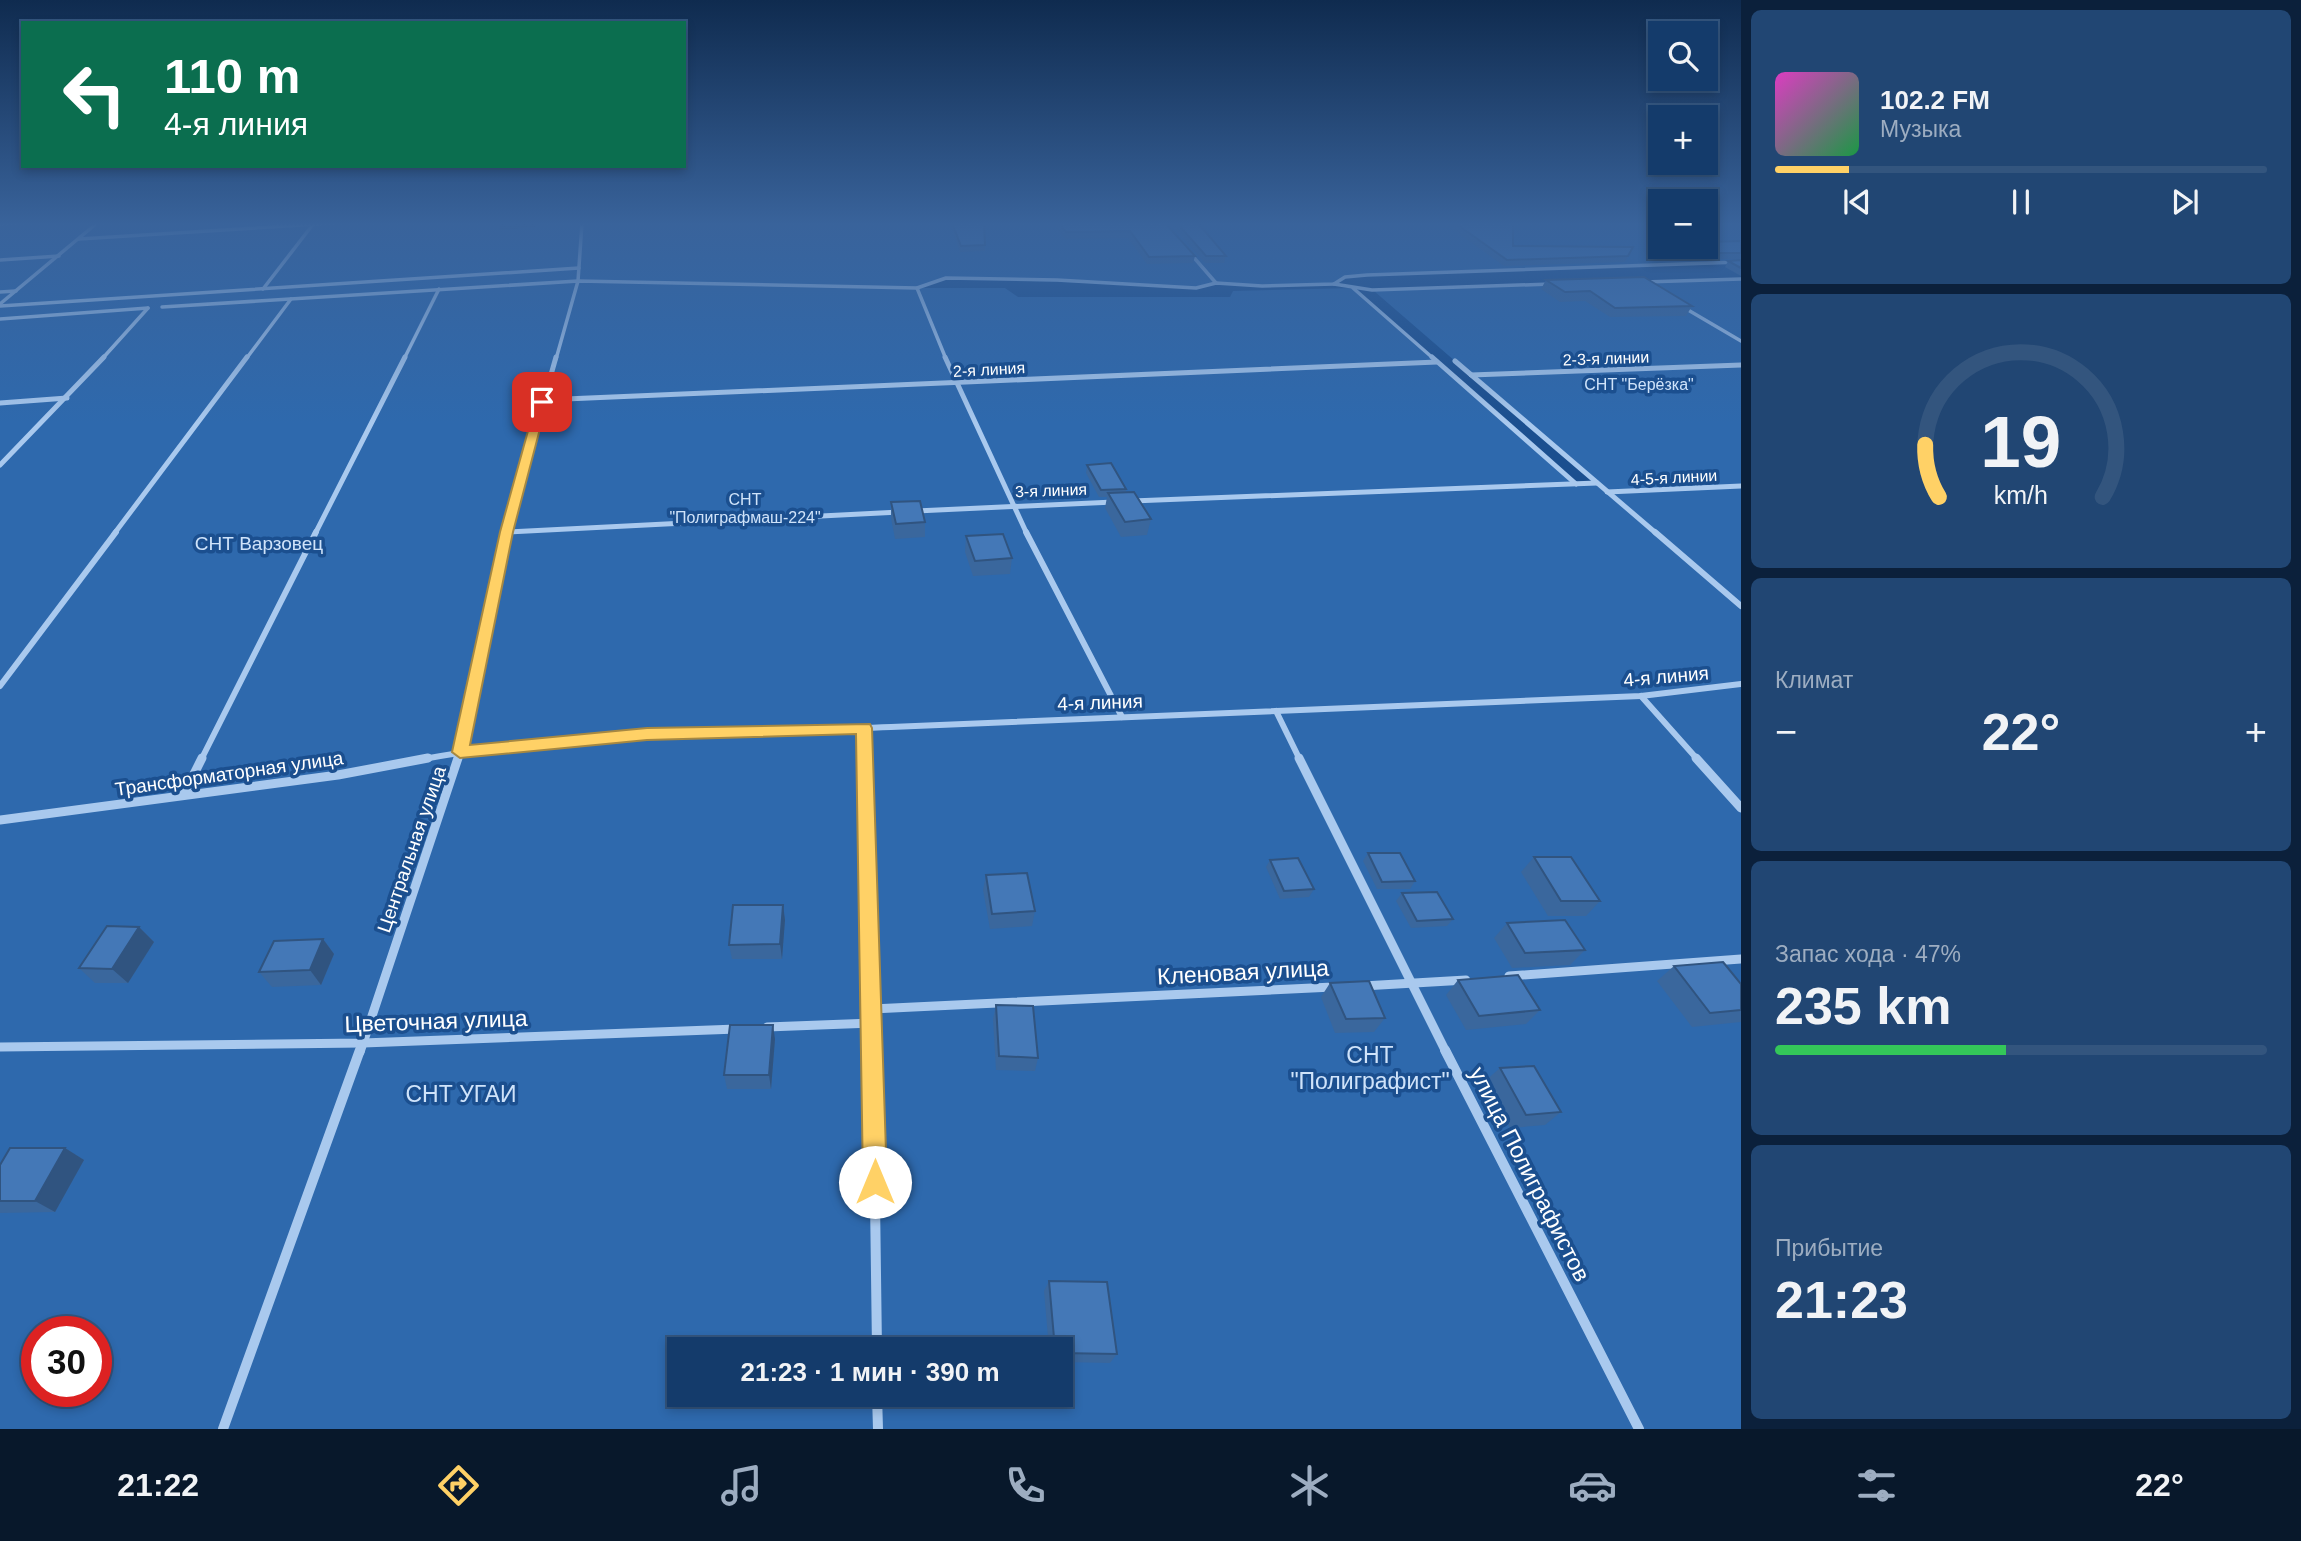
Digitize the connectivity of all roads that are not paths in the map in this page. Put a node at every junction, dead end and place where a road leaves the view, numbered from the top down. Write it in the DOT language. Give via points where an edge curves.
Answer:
graph roads {
  1 [pos="439,289"];
  2 [pos="252,290"];
  3 [pos="429,290"];
  4 [pos="575,290"];
  5 [pos="918,290"];
  6 [pos="1356,290"];
  7 [pos="16,291"];
  8 [pos="0,292"];
  9 [pos="291,299"];
  10 [pos="1674,301"];
  11 [pos="0,305"];
  12 [pos="162,307"];
  13 [pos="0,318"];
  14 [pos="1741,341"];
  15 [pos="1455,361"];
  16 [pos="1437,362"];
  17 [pos="1741,365"];
  18 [pos="1471,375"];
  19 [pos="957,383"];
  20 [pos="67,398"];
  21 [pos="542,400"];
  22 [pos="0,403"];
  23 [pos="0,465"];
  24 [pos="1597,483"];
  25 [pos="1576,484"];
  26 [pos="1741,486"];
  27 [pos="1607,492"];
  28 [pos="1012,506"];
  29 [pos="506,532"];
  30 [pos="1741,606"];
  31 [pos="1741,684"];
  32 [pos="0,686"];
  33 [pos="1640,696"];
  34 [pos="1276,711"];
  35 [pos="1122,717"];
  36 [pos="864,728"];
  37 [pos="460,752"];
  38 [pos="184,794"];
  39 [pos="1741,808"];
  40 [pos="0,820"];
  41 [pos="1741,959"];
  42 [pos="1493,978"];
  43 [pos="1480,979"];
  44 [pos="1411,984"];
  45 [pos="1355,986"];
  46 [pos="1342,987"];
  47 [pos="873,1009"];
  48 [pos="873,1023"];
  49 [pos="748,1028"];
  50 [pos="762,1028"];
  51 [pos="363,1043"];
  52 [pos="0,1047"];
  53 [pos="877,1337"];
  54 [pos="877,1407"];
  55 [pos="223,1429"];
  56 [pos="878,1429"];
  57 [pos="1639,1429"];
  1 -- 38 [label="street"];
  2 -- 11 [label="street"];
  3 -- 9 [label="street"];
  4 -- 21 [label="street, Центральная улица"];
  5 -- 19 [label="street"];
  6 -- 16 [label="street"];
  7 -- 8 [label="street"];
  7 -- 11 [label="street"];
  9 -- 12 [label="street"];
  9 -- 32 [label="street"];
  10 -- 14 [label="street"];
  13 -- 20 [label="street" via="148,307"];
  15 -- 18 [label="street"];
  16 -- 19 [label="street, 2-я линия"];
  16 -- 25 [label="street"];
  17 -- 18 [label="street, 2-3-я линии"];
  18 -- 24 [label="street"];
  19 -- 21 [label="street, 2-я линия"];
  19 -- 28 [label="street"];
  20 -- 22 [label="street"];
  20 -- 23 [label="street"];
  21 -- 29 [label="street, Центральная улица"];
  24 -- 25 [label="street, 3-я линия"];
  24 -- 27 [label="street"];
  25 -- 28 [label="street, 3-я линия"];
  26 -- 27 [label="street, 4-5-я линии"];
  27 -- 30 [label="street"];
  28 -- 29 [label="street, 3-я линия"];
  28 -- 35 [label="street"];
  29 -- 37 [label="street, Центральная улица"];
  31 -- 33 [label="street, 4-я линия"];
  33 -- 34 [label="street, 4-я линия"];
  33 -- 39 [label="street"];
  34 -- 35 [label="street, 4-я линия"];
  34 -- 44 [label="street, улица Полиграфистов"];
  35 -- 36 [label="street, 4-я линия"];
  36 -- 37 [label="street, 4-я линия" via="647,734"];
  36 -- 47 [label="street"];
  37 -- 38 [label="street, Трансформаторная улица" via="338,775"];
  37 -- 51 [label="street, Центральная улица"];
  38 -- 40 [label="street, Трансформаторная улица"];
  41 -- 42 [label="street"];
  43 -- 44 [label="street, Кленовая улица"];
  44 -- 45 [label="street, Кленовая улица"];
  44 -- 57 [label="street, улица Полиграфистов"];
  46 -- 47 [label="street, Кленовая улица"];
  47 -- 48 [label="street"];
  48 -- 50 [label="street"];
  48 -- 53 [label="street"];
  49 -- 51 [label="street, Цветочная улица"];
  51 -- 52 [label="street, Цветочная улица"];
  51 -- 55 [label="street, Центральная улица"];
  54 -- 56 [label="street"];
}
